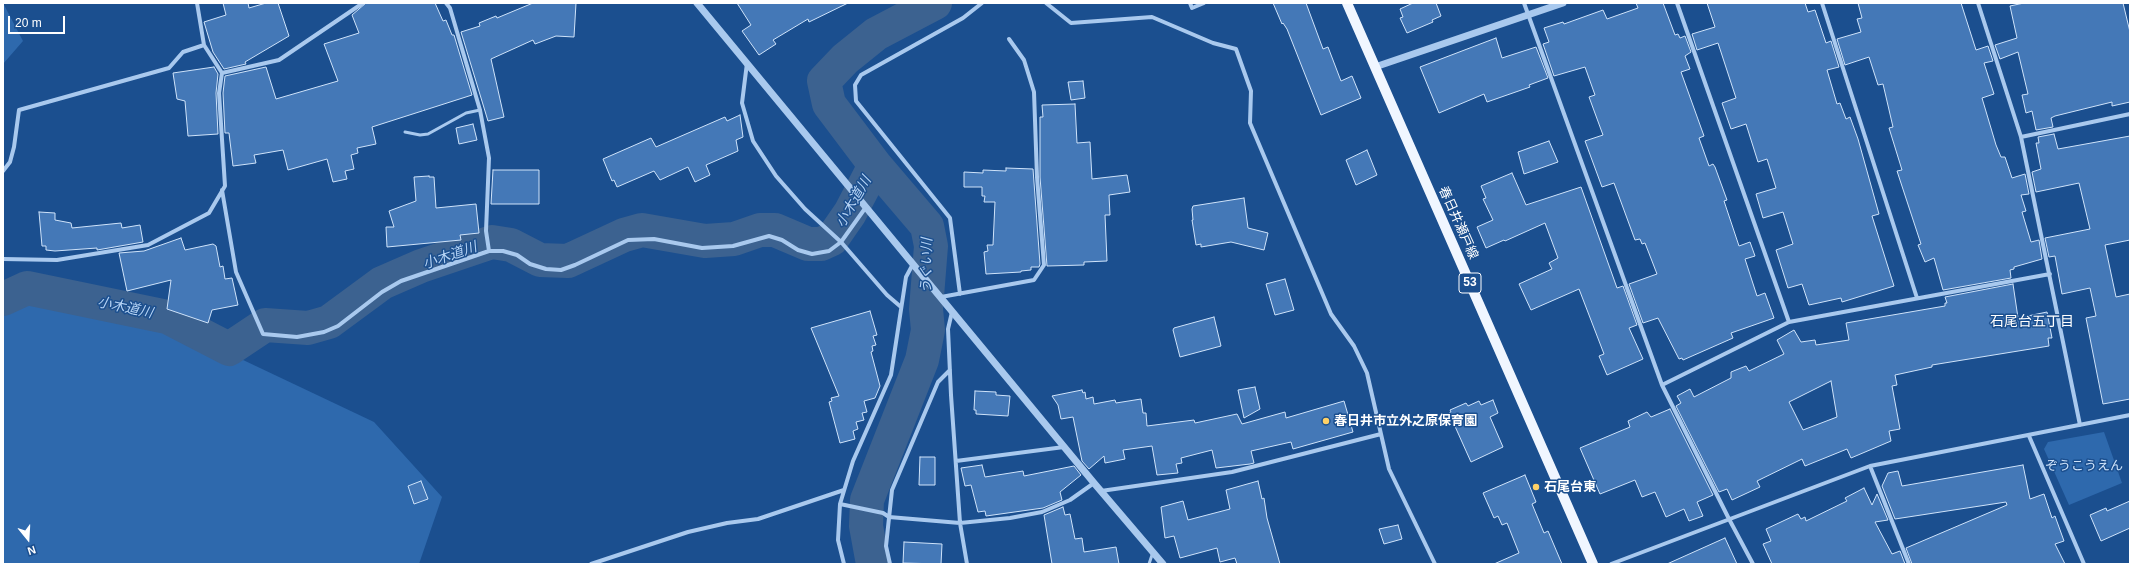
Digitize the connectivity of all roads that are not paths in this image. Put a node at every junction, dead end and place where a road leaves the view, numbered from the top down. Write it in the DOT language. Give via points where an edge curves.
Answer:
graph roads {
  1 [pos="197,3"];
  2 [pos="362,3"];
  3 [pos="446,3"];
  4 [pos="697,3"];
  5 [pos="982,3"];
  6 [pos="1046,3"];
  7 [pos="1190,3"];
  8 [pos="1204,3"];
  9 [pos="1347,3"];
  10 [pos="1524,3"];
  11 [pos="1563,3"];
  12 [pos="1677,3"];
  13 [pos="1822,3"];
  14 [pos="1978,3"];
  15 [pos="1529,15"];
  16 [pos="1009,39"];
  17 [pos="204,45"];
  18 [pos="747,63"];
  19 [pos="1375,66"];
  20 [pos="222,72"];
  21 [pos="480,110"];
  22 [pos="2130,114"];
  23 [pos="405,132"];
  24 [pos="2021,136"];
  25 [pos="3,171"];
  26 [pos="222,190"];
  27 [pos="866,207"];
  28 [pos="841,242"];
  29 [pos="489,251"];
  30 [pos="3,259"];
  31 [pos="914,265"];
  32 [pos="2050,274"];
  33 [pos="960,294"];
  34 [pos="941,298"];
  35 [pos="1918,298"];
  36 [pos="901,307"];
  37 [pos="952,311"];
  38 [pos="1789,322"];
  39 [pos="950,370"];
  40 [pos="1662,385"];
  41 [pos="2130,415"];
  42 [pos="2080,425"];
  43 [pos="1381,434"];
  44 [pos="2029,436"];
  45 [pos="1064,446"];
  46 [pos="956,461"];
  47 [pos="1870,466"];
  48 [pos="1094,484"];
  49 [pos="844,490"];
  50 [pos="1101,491"];
  51 [pos="840,504"];
  52 [pos="889,517"];
  53 [pos="1729,519"];
  54 [pos="960,523"];
  55 [pos="1153,551"];
  56 [pos="591,564"];
  57 [pos="844,564"];
  58 [pos="890,564"];
  59 [pos="967,564"];
  60 [pos="1149,564"];
  61 [pos="1163,564"];
  62 [pos="1435,564"];
  63 [pos="1593,564"];
  64 [pos="1611,564"];
  65 [pos="1753,564"];
  66 [pos="1909,564"];
  67 [pos="2084,564"];
  1 -- 17 [label="street"];
  2 -- 20 [label="street" via="279,60"];
  3 -- 21 [label="street" via="450,8"];
  4 -- 18 [label="street"];
  5 -- 33 [label="street" via="963,18 861,75 855,85 856,101 950,218"];
  6 -- 43 [label="street" via="1071,23 1152,17 1236,50 1252,91 1250,123 1330,314 1354,346 1367,373"];
  7 -- 8 [label="street" via="1192,8"];
  9 -- 19 [label="main road, 春日井瀬戸線 / 53"];
  10 -- 15 [label="street"];
  11 -- 15 [label="street"];
  12 -- 38 [label="street"];
  13 -- 35 [label="street"];
  14 -- 24 [label="street"];
  15 -- 19 [label="street"];
  15 -- 40 [label="street"];
  16 -- 33 [label="street" via="1024,60 1034,92 1044,265 1034,280"];
  17 -- 20 [label="street"];
  17 -- 25 [label="street" via="183,52 169,68 19,110 14,147 10,162"];
  18 -- 27 [label="street"];
  18 -- 28 [label="street" via="742,103 752,141 776,176 805,209"];
  19 -- 63 [label="main road, 春日井瀬戸線 / 53"];
  20 -- 26 [label="street" via="219,93 224,186"];
  21 -- 23 [label="lane" via="466,113 428,134"];
  21 -- 29 [label="street" via="489,158 486,231"];
  22 -- 24 [label="street"];
  24 -- 32 [label="street"];
  26 -- 29 [label="street" via="236,272 264,334 297,337 324,332 338,326 382,292 401,281"];
  26 -- 30 [label="street" via="209,213 148,245 57,260"];
  27 -- 28 [label="street"];
  27 -- 31 [label="street"];
  28 -- 29 [label="street" via="829,251 812,254 769,236 733,246 702,248 654,239 628,240 561,270 546,270 530,264 517,255"];
  28 -- 36 [label="street" via="886,295"];
  31 -- 34 [label="street"];
  31 -- 36 [label="street" via="906,277"];
  32 -- 35 [label="street"];
  32 -- 42 [label="street"];
  33 -- 34 [label="street"];
  34 -- 37 [label="street"];
  35 -- 38 [label="street"];
  36 -- 49 [label="street" via="890,375 853,461"];
  37 -- 39 [label="street" via="948,329"];
  37 -- 45 [label="street"];
  38 -- 40 [label="street"];
  39 -- 46 [label="street"];
  39 -- 52 [label="street" via="938,382 892,490"];
  40 -- 53 [label="street"];
  41 -- 42 [label="street"];
  42 -- 44 [label="street"];
  43 -- 50 [label="street" via="1232,472"];
  43 -- 62 [label="street" via="1390,469"];
  44 -- 47 [label="street"];
  44 -- 67 [label="street"];
  45 -- 46 [label="street"];
  45 -- 48 [label="street"];
  46 -- 54 [label="street"];
  47 -- 53 [label="street"];
  47 -- 66 [label="street"];
  48 -- 50 [label="street"];
  48 -- 54 [label="street" via="1070,500 1042,512"];
  49 -- 51 [label="street"];
  49 -- 56 [label="street" via="758,519 688,532"];
  50 -- 55 [label="street"];
  51 -- 52 [label="street"];
  51 -- 57 [label="street" via="838,540"];
  52 -- 54 [label="street"];
  52 -- 58 [label="street" via="886,546"];
  53 -- 64 [label="street"];
  53 -- 65 [label="street"];
  54 -- 59 [label="street"];
  55 -- 60 [label="lane"];
  55 -- 61 [label="street"];
}
